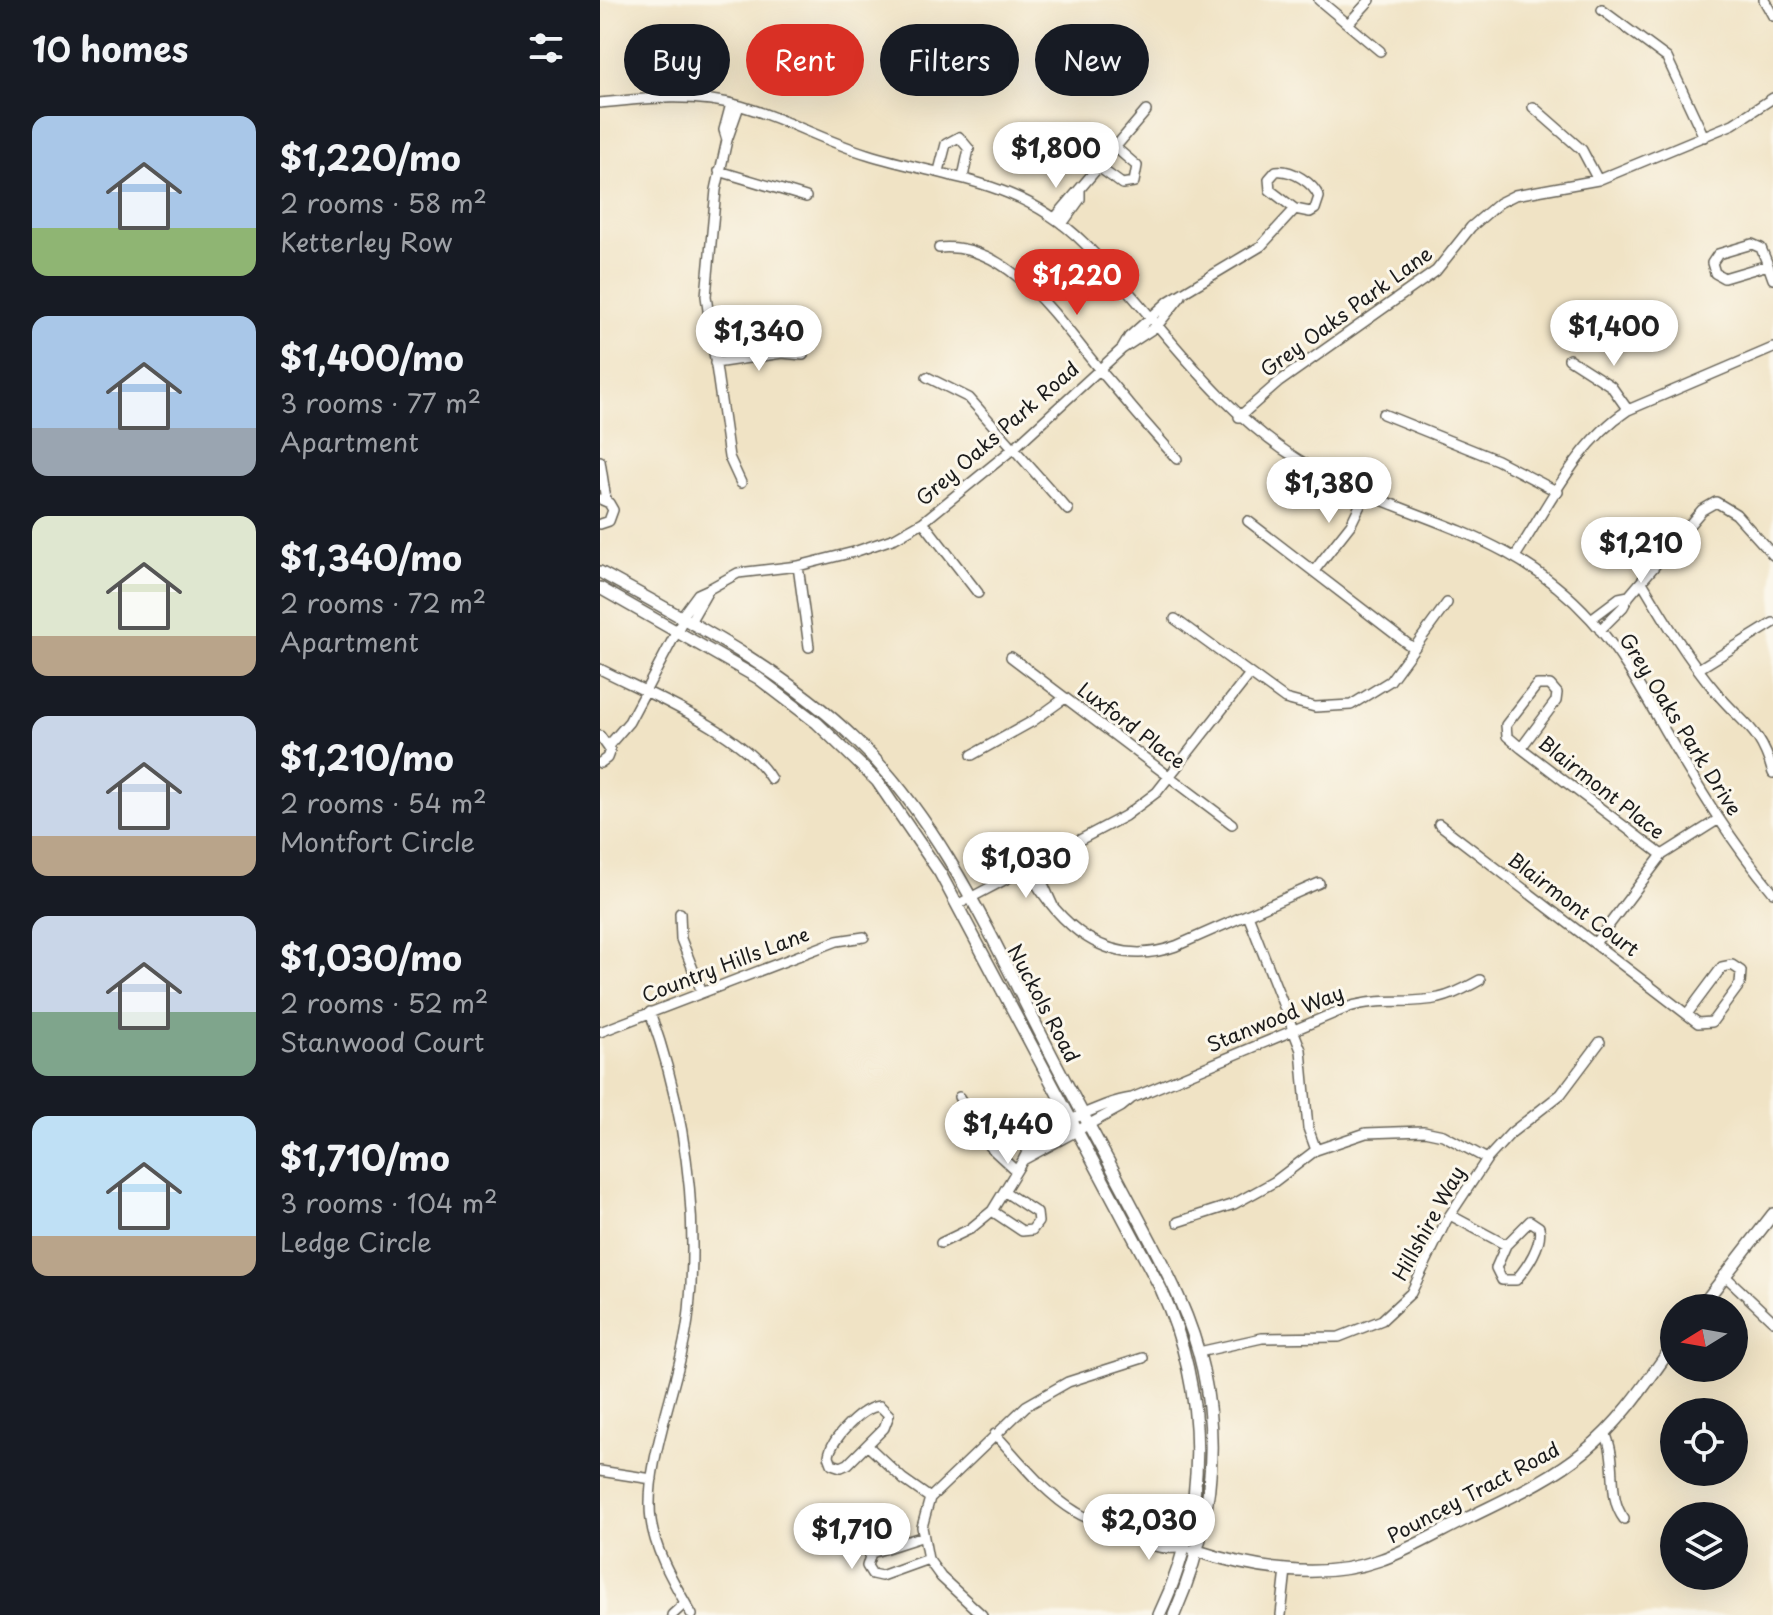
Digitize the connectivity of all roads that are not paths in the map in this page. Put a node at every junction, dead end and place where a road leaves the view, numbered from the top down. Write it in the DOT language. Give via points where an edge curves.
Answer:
graph roads {
  1 [pos="1319,0"];
  2 [pos="1370,0"];
  3 [pos="1764,0"];
  4 [pos="1602,10"];
  5 [pos="1773,16"];
  6 [pos="1348,24"];
  7 [pos="1380,51"];
  8 [pos="1773,98"];
  9 [pos="600,103"];
  10 [pos="735,105"];
  11 [pos="1533,107"];
  12 [pos="1146,111"];
  13 [pos="1704,137"];
  14 [pos="1116,148"];
  15 [pos="1100,168"];
  16 [pos="719,171"];
  17 [pos="939,171"];
  18 [pos="963,177"];
  19 [pos="1598,180"];
  20 [pos="806,197"];
  21 [pos="1295,209"];
  22 [pos="1058,221"];
  23 [pos="939,248"];
  24 [pos="1768,265"];
  25 [pos="1773,279"];
  26 [pos="1154,323"];
  27 [pos="1773,348"];
  28 [pos="803,355"];
  29 [pos="1569,359"];
  30 [pos="715,363"];
  31 [pos="1098,368"];
  32 [pos="927,377"];
  33 [pos="1628,410"];
  34 [pos="1383,414"];
  35 [pos="1239,417"];
  36 [pos="1014,448"];
  37 [pos="1177,459"];
  38 [pos="600,461"];
  39 [pos="741,483"];
  40 [pos="1558,492"];
  41 [pos="1366,493"];
  42 [pos="603,500"];
  43 [pos="1068,510"];
  44 [pos="1248,521"];
  45 [pos="923,522"];
  46 [pos="600,524"];
  47 [pos="1516,555"];
  48 [pos="1773,555"];
  49 [pos="798,566"];
  50 [pos="1314,571"];
  51 [pos="600,572"];
  52 [pos="1642,582"];
  53 [pos="600,588"];
  54 [pos="978,593"];
  55 [pos="1629,596"];
  56 [pos="1447,603"];
  57 [pos="685,619"];
  58 [pos="1175,619"];
  59 [pos="1591,619"];
  60 [pos="1773,623"];
  61 [pos="676,630"];
  62 [pos="1600,630"];
  63 [pos="809,647"];
  64 [pos="1413,648"];
  65 [pos="1011,657"];
  66 [pos="1700,668"];
  67 [pos="600,669"];
  68 [pos="1250,674"];
  69 [pos="644,692"];
  70 [pos="1065,698"];
  71 [pos="600,736"];
  72 [pos="609,745"];
  73 [pos="1521,748"];
  74 [pos="972,755"];
  75 [pos="600,763"];
  76 [pos="1773,773"];
  77 [pos="1171,776"];
  78 [pos="771,779"];
  79 [pos="1719,819"];
  80 [pos="1232,824"];
  81 [pos="1439,824"];
  82 [pos="1662,855"];
  83 [pos="1031,866"];
  84 [pos="1319,883"];
  85 [pos="1773,892"];
  86 [pos="969,899"];
  87 [pos="957,905"];
  88 [pos="680,913"];
  89 [pos="1248,915"];
  90 [pos="864,937"];
  91 [pos="1596,942"];
  92 [pos="1480,980"];
  93 [pos="702,992"];
  94 [pos="650,1012"];
  95 [pos="1687,1014"];
  96 [pos="1293,1030"];
  97 [pos="600,1032"];
  98 [pos="1600,1042"];
  99 [pos="959,1097"];
  100 [pos="1087,1120"];
  101 [pos="1074,1126"];
  102 [pos="1316,1150"];
  103 [pos="1487,1159"];
  104 [pos="1015,1170"];
  105 [pos="1005,1192"];
  106 [pos="992,1211"];
  107 [pos="1773,1214"];
  108 [pos="1450,1215"];
  109 [pos="1178,1222"];
  110 [pos="941,1243"];
  111 [pos="1506,1245"];
  112 [pos="1724,1275"];
  113 [pos="1710,1294"];
  114 [pos="1773,1321"];
  115 [pos="1199,1352"];
  116 [pos="1143,1358"];
  117 [pos="1660,1364"];
  118 [pos="1605,1433"];
  119 [pos="995,1434"];
  120 [pos="867,1445"];
  121 [pos="600,1471"];
  122 [pos="652,1479"];
  123 [pos="930,1498"];
  124 [pos="1624,1519"];
  125 [pos="921,1537"];
  126 [pos="1192,1549"];
  127 [pos="928,1559"];
  128 [pos="1286,1570"];
  129 [pos="685,1603"];
  130 [pos="672,1615"];
  131 [pos="692,1615"];
  132 [pos="982,1615"];
  133 [pos="1159,1615"];
  134 [pos="1174,1615"];
  135 [pos="1281,1615"];
  1 -- 6 [label="street"];
  2 -- 6 [label="street"];
  3 -- 5 [label="street"];
  4 -- 13 [label="street" via="1667,58"];
  6 -- 7 [label="street"];
  8 -- 13 [label="street, Grey Oaks Park Lane"];
  9 -- 10 [label="street, Grey Oaks Park Drive" via="656,97"];
  10 -- 16 [label="street"];
  10 -- 17 [label="street, Grey Oaks Park Drive" via="867,154"];
  11 -- 19 [label="street" via="1582,150"];
  12 -- 14 [label="street"];
  13 -- 19 [label="street, Grey Oaks Park Lane"];
  14 -- 15 [label="street"];
  14 -- 15 [label="street" via="1137,166 1134,182 1122,184"];
  15 -- 22 [label="street"];
  16 -- 20 [label="street"];
  16 -- 30 [label="street" via="706,274"];
  17 -- 18 [label="street, Grey Oaks Park Drive"];
  17 -- 18 [label="street" via="946,144 959,137 969,149"];
  18 -- 22 [label="street, Grey Oaks Park Drive" via="1002,189"];
  19 -- 35 [label="street, Grey Oaks Park Lane" via="1499,203 1471,227 1436,271 1279,382"];
  21 -- 21 [label="street, Grey Oaks Park Road" via="1315,209 1317,192 1289,171 1276,171 1269,179 1270,190"];
  21 -- 26 [label="street, Grey Oaks Park Road" via="1261,246 1198,282"];
  22 -- 26 [label="street, Grey Oaks Park Drive"];
  23 -- 31 [label="street" via="960,246 1004,268 1035,292"];
  24 -- 24 [label="street" via="1761,248 1752,244 1718,254 1712,263 1724,278"];
  24 -- 25 [label="street"];
  26 -- 31 [label="street, Grey Oaks Park Road"];
  26 -- 35 [label="street, Grey Oaks Park Drive"];
  27 -- 33 [label="street"];
  28 -- 30 [label="street"];
  29 -- 33 [label="street" via="1611,386"];
  30 -- 39 [label="street" via="729,457"];
  31 -- 36 [label="street, Grey Oaks Park Road"];
  31 -- 37 [label="street"];
  32 -- 36 [label="street" via="969,398"];
  33 -- 40 [label="street" via="1590,441"];
  34 -- 40 [label="street" via="1497,460"];
  35 -- 41 [label="street, Grey Oaks Park Drive" via="1300,461"];
  36 -- 43 [label="street"];
  36 -- 45 [label="street, Grey Oaks Park Road"];
  38 -- 42 [label="street"];
  40 -- 47 [label="street"];
  41 -- 47 [label="street, Grey Oaks Park Drive"];
  41 -- 50 [label="street" via="1351,524"];
  42 -- 46 [label="street" via="613,514"];
  44 -- 50 [label="street"];
  45 -- 49 [label="street, Grey Oaks Park Road" via="895,538"];
  45 -- 54 [label="street"];
  47 -- 59 [label="street, Grey Oaks Park Drive"];
  48 -- 52 [label="street" via="1736,514 1716,502 1702,510"];
  49 -- 57 [label="street, Grey Oaks Park Road" via="738,573 709,589"];
  49 -- 63 [label="street"];
  50 -- 64 [label="street"];
  51 -- 57 [label="main road, Nuckols Road"];
  52 -- 55 [label="street"];
  52 -- 66 [label="street"];
  53 -- 61 [label="main road, Nuckols Road"];
  55 -- 59 [label="street"];
  55 -- 62 [label="street"];
  56 -- 64 [label="street"];
  57 -- 61 [label="street, Grey Oaks Park Road"];
  57 -- 86 [label="main road, Nuckols Road" via="776,674 859,743 924,821"];
  58 -- 68 [label="street"];
  59 -- 62 [label="street, Grey Oaks Park Drive"];
  60 -- 66 [label="street"];
  61 -- 69 [label="street, Grey Oaks Park Road"];
  61 -- 87 [label="main road, Nuckols Road" via="758,678 846,750 908,822"];
  62 -- 79 [label="street, Grey Oaks Park Drive" via="1622,657"];
  64 -- 68 [label="street" via="1390,681 1351,705 1315,707 1285,699"];
  65 -- 70 [label="street, Luxford Place"];
  66 -- 76 [label="street" via="1716,692 1754,728"];
  67 -- 69 [label="street"];
  68 -- 77 [label="street"];
  69 -- 72 [label="street, Grey Oaks Park Road" via="621,735"];
  69 -- 78 [label="street" via="726,738"];
  70 -- 74 [label="street"];
  70 -- 77 [label="street, Luxford Place"];
  71 -- 72 [label="street"];
  72 -- 75 [label="street, Grey Oaks Park Road" via="610,754"];
  73 -- 73 [label="street, Blairmont Place" via="1556,701 1555,690 1547,683 1537,685 1506,725 1507,736"];
  73 -- 82 [label="street, Blairmont Place"];
  77 -- 80 [label="street, Luxford Place"];
  77 -- 83 [label="street" via="1125,816"];
  79 -- 82 [label="street"];
  79 -- 85 [label="street, Grey Oaks Park Drive"];
  81 -- 91 [label="street, Blairmont Court"];
  82 -- 91 [label="street"];
  83 -- 86 [label="street" via="1015,880"];
  83 -- 89 [label="street" via="1053,906 1087,940 1112,951 1141,954 1176,946"];
  84 -- 89 [label="street"];
  86 -- 87 [label="street"];
  86 -- 100 [label="main road, Nuckols Road"];
  87 -- 101 [label="main road, Nuckols Road"];
  88 -- 93 [label="street" via="681,939"];
  89 -- 96 [label="street"];
  90 -- 93 [label="street, Country Hills Lane" via="837,941"];
  91 -- 95 [label="street, Blairmont Court"];
  92 -- 96 [label="street, Stanwood Way" via="1435,1000 1359,1003"];
  93 -- 94 [label="street, Country Hills Lane"];
  94 -- 97 [label="street, Country Hills Lane"];
  94 -- 122 [label="street" via="680,1110 692,1227 686,1333"];
  95 -- 95 [label="street" via="1702,1024 1712,1022 1740,984 1741,971 1732,965 1722,967"];
  96 -- 100 [label="street, Stanwood Way"];
  96 -- 102 [label="street" via="1304,1062 1308,1128"];
  98 -- 103 [label="street, Hillshire Way" via="1561,1094"];
  99 -- 104 [label="street" via="984,1139"];
  100 -- 101 [label="street, Stanwood Way"];
  100 -- 115 [label="main road, Nuckols Road" via="1178,1292"];
  101 -- 104 [label="street, Stanwood Way" via="1028,1148"];
  101 -- 126 [label="main road, Nuckols Road" via="1161,1289 1185,1354 1198,1451"];
  102 -- 103 [label="street" via="1366,1133 1408,1129 1443,1135"];
  102 -- 109 [label="street" via="1254,1194"];
  103 -- 108 [label="street, Hillshire Way"];
  104 -- 105 [label="street, Stanwood Way"];
  105 -- 106 [label="street, Stanwood Way"];
  105 -- 106 [label="street" via="1037,1213 1038,1222 1032,1230 1022,1231"];
  106 -- 110 [label="street"];
  107 -- 112 [label="main road"];
  108 -- 111 [label="street"];
  108 -- 115 [label="street, Hillshire Way" via="1411,1293 1382,1320 1339,1337 1262,1338"];
  111 -- 111 [label="street" via="1524,1223 1539,1227 1536,1248 1516,1280 1509,1282 1496,1268"];
  112 -- 113 [label="main road"];
  112 -- 114 [label="street"];
  115 -- 126 [label="main road, Nuckols Road" via="1211,1441 1208,1498"];
  116 -- 119 [label="street" via="1057,1387"];
  117 -- 118 [label="main road, Pouncey Tract Road"];
  118 -- 124 [label="street" via="1614,1456 1616,1509"];
  118 -- 128 [label="main road, Pouncey Tract Road" via="1539,1482 1383,1559 1332,1570"];
  119 -- 123 [label="street"];
  119 -- 126 [label="street" via="1062,1503 1123,1531 1137,1529 1176,1539"];
  120 -- 120 [label="street" via="887,1424 884,1408 867,1409 833,1445 830,1461 845,1466"];
  120 -- 123 [label="street"];
  121 -- 122 [label="street"];
  122 -- 129 [label="street" via="653,1530"];
  123 -- 125 [label="street"];
  125 -- 127 [label="street"];
  125 -- 127 [label="street" via="871,1553 867,1566 881,1576"];
  126 -- 128 [label="main road, Pouncey Tract Road"];
  126 -- 133 [label="main road"];
  126 -- 134 [label="main road"];
  127 -- 132 [label="street"];
  128 -- 135 [label="street"];
  129 -- 130 [label="street"];
  129 -- 131 [label="street"];
}
